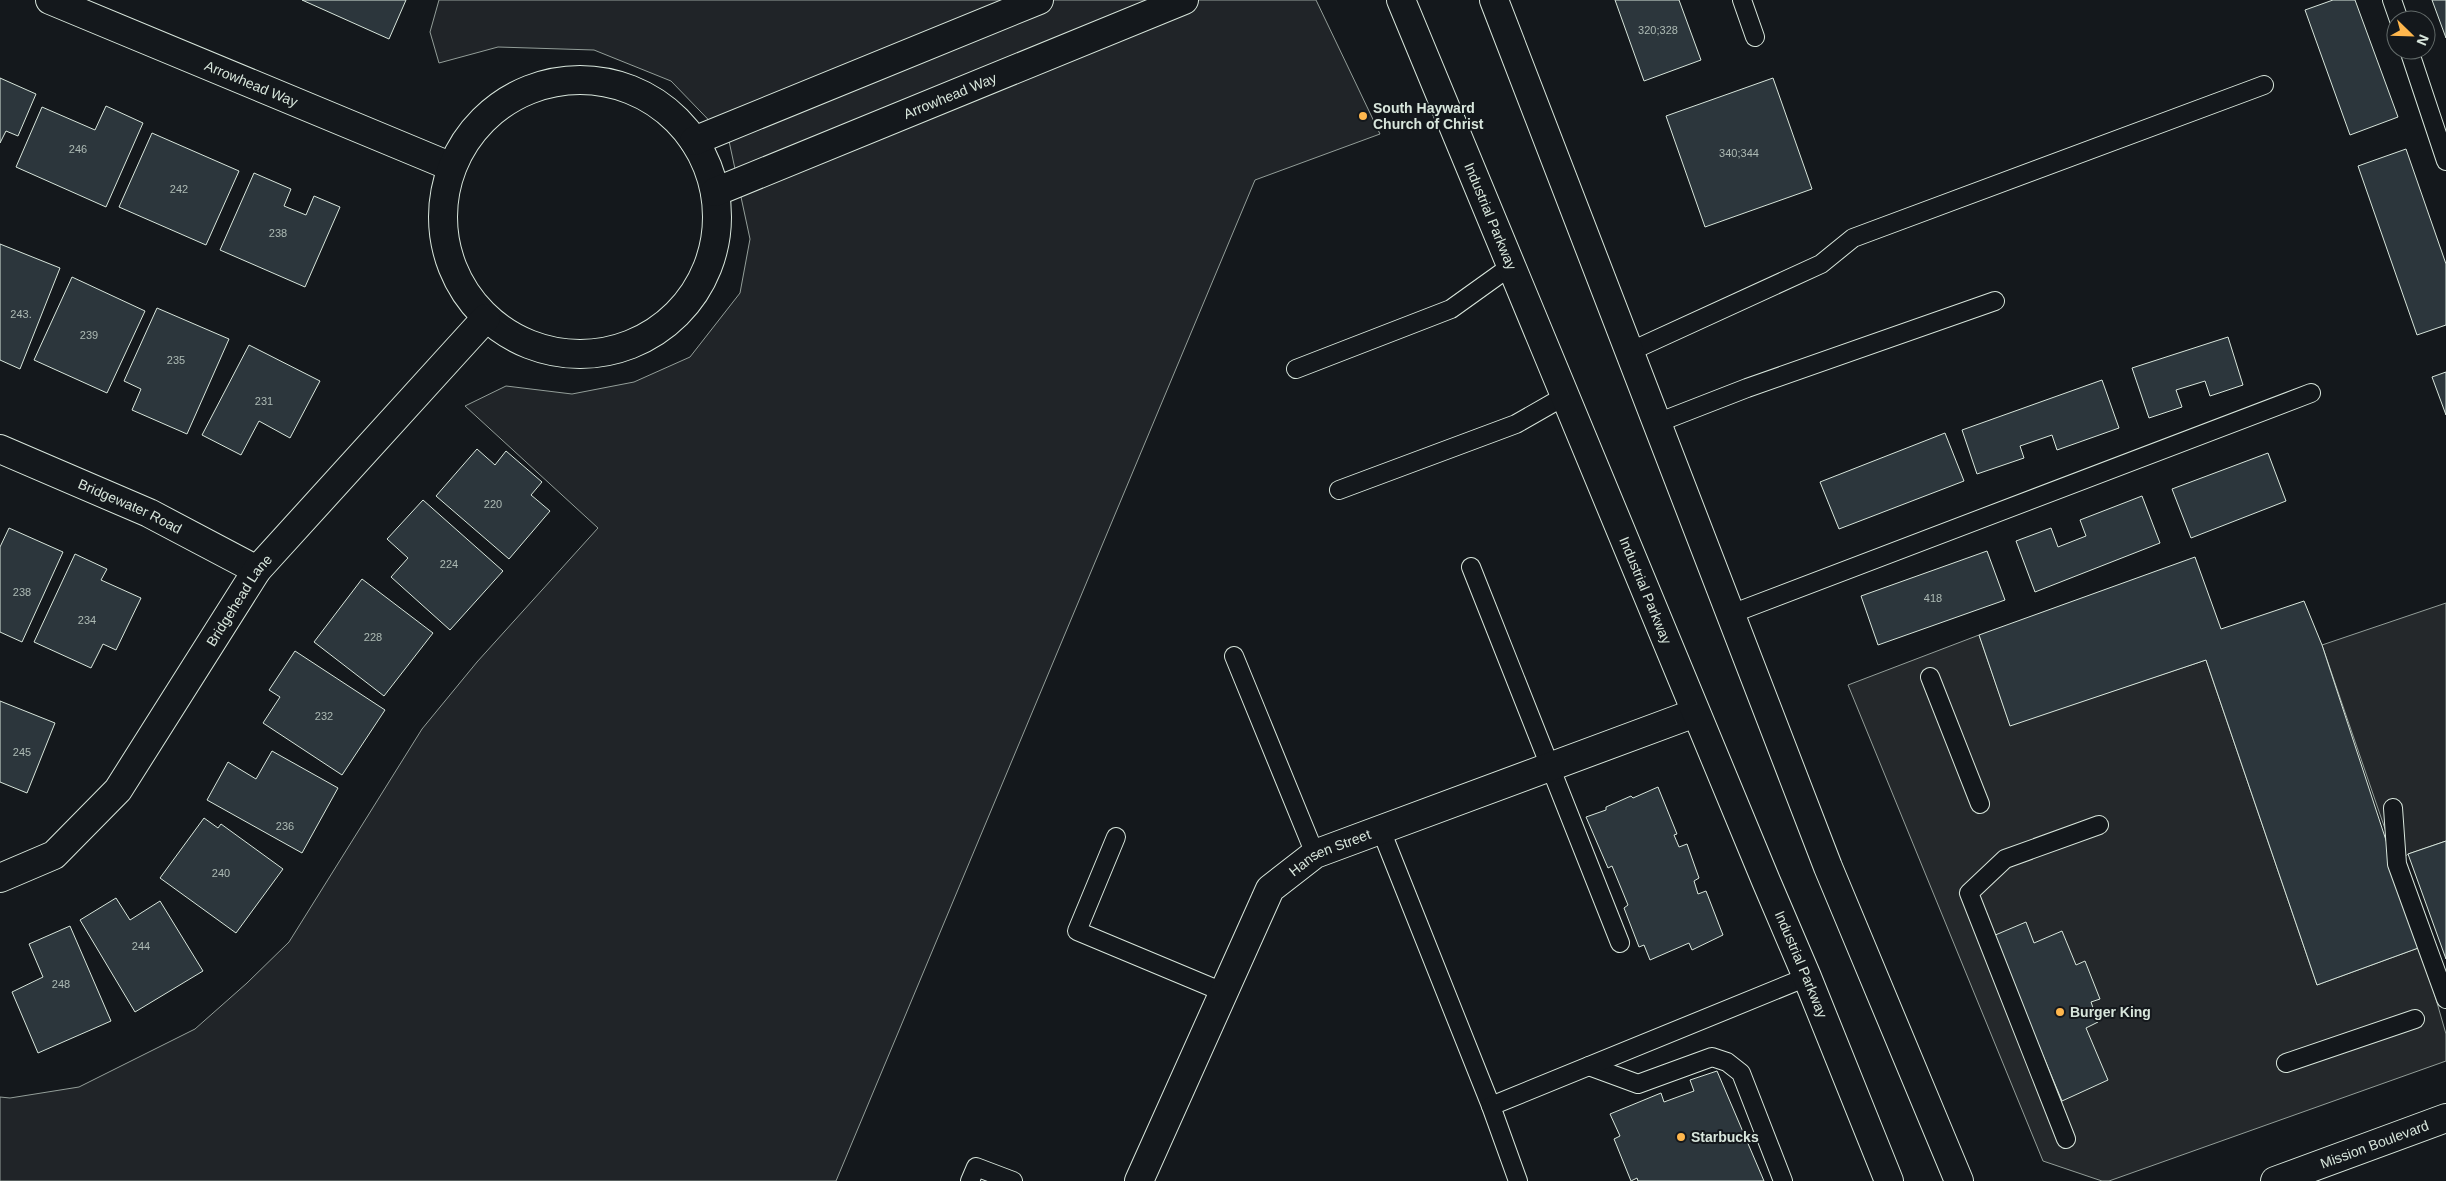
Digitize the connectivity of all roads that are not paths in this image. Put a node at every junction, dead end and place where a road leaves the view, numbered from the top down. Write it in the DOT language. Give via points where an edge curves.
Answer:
graph roads {
  1 [pos="50,0"];
  2 [pos="1039,0"];
  3 [pos="1184,0"];
  4 [pos="1401,0"];
  5 [pos="1494,0"];
  6 [pos="1742,0"];
  7 [pos="1755,37"];
  8 [pos="2412,60"];
  9 [pos="2264,86"];
  10 [pos="694,141"];
  11 [pos="2446,161"];
  12 [pos="452,167"];
  13 [pos="715,192"];
  14 [pos="1511,266"];
  15 [pos="1995,301"];
  16 [pos="486,318"];
  17 [pos="1630,352"];
  18 [pos="1296,369"];
  19 [pos="2311,393"];
  20 [pos="1564,396"];
  21 [pos="1657,423"];
  22 [pos="0,449"];
  23 [pos="1339,490"];
  24 [pos="1471,567"];
  25 [pos="257,570"];
  26 [pos="1731,614"];
  27 [pos="1234,656"];
  28 [pos="1930,677"];
  29 [pos="1696,713"];
  30 [pos="1550,767"];
  31 [pos="1980,804"];
  32 [pos="2393,808"];
  33 [pos="2099,825"];
  34 [pos="1381,830"];
  35 [pos="1116,837"];
  36 [pos="1315,854"];
  37 [pos="0,878"];
  38 [pos="1620,944"];
  39 [pos="1808,976"];
  40 [pos="1224,992"];
  41 [pos="2446,1000"];
  42 [pos="2415,1019"];
  43 [pos="2286,1063"];
  44 [pos="1589,1066"];
  45 [pos="1491,1106"];
  46 [pos="2446,1118"];
  47 [pos="2066,1139"];
  48 [pos="970,1181"];
  49 [pos="1013,1181"];
  50 [pos="1139,1181"];
  51 [pos="1518,1181"];
  52 [pos="1783,1181"];
  53 [pos="1889,1181"];
  54 [pos="1959,1181"];
  55 [pos="2275,1181"];
  1 -- 12 [label="street, Arrowhead Way"];
  2 -- 10 [label="street"];
  3 -- 13 [label="street, Arrowhead Way"];
  4 -- 14 [label="street, Industrial Parkway"];
  5 -- 17 [label="street"];
  6 -- 7 [label="lane"];
  8 -- 11 [label="lane"];
  9 -- 17 [label="lane" via="1853,238 1821,264"];
  10 -- 12 [label="street" via="674,117 642,94 604,82 561,81 521,93 487,116 462,147"];
  10 -- 13 [label="street" via="703,156"];
  12 -- 16 [label="street" via="443,212 446,245 462,288"];
  13 -- 16 [label="street" via="716,232 706,270 684,306 652,333 616,349 561,353 544,350 513,337"];
  14 -- 18 [label="lane" via="1451,309"];
  14 -- 20 [label="street, Industrial Parkway"];
  15 -- 21 [label="lane"];
  16 -- 25 [label="street, Bridgehead Lane"];
  17 -- 21 [label="street"];
  19 -- 26 [label="lane"];
  20 -- 23 [label="lane" via="1516,424"];
  20 -- 29 [label="street, Industrial Parkway"];
  21 -- 26 [label="street"];
  22 -- 25 [label="street, Bridgewater Road" via="149,513"];
  24 -- 30 [label="lane"];
  25 -- 37 [label="street, Bridgehead Lane" via="118,790 54,855"];
  26 -- 54 [label="street" via="1828,867"];
  27 -- 36 [label="lane"];
  28 -- 31 [label="lane"];
  29 -- 30 [label="street, Hansen Street"];
  29 -- 39 [label="street, Industrial Parkway"];
  30 -- 34 [label="street, Hansen Street"];
  30 -- 38 [label="lane"];
  32 -- 41 [label="lane" via="2397,864"];
  33 -- 47 [label="lane" via="2005,859 1969,893"];
  34 -- 36 [label="street, Hansen Street"];
  34 -- 45 [label="lane"];
  35 -- 40 [label="lane" via="1077,930"];
  36 -- 40 [label="street, Hansen Street" via="1270,889"];
  39 -- 44 [label="lane"];
  39 -- 53 [label="street, Industrial Parkway"];
  40 -- 50 [label="street, Hansen Street"];
  42 -- 43 [label="lane"];
  44 -- 45 [label="lane"];
  44 -- 52 [label="lane" via="1638,1084 1712,1057 1727,1062 1741,1073"];
  45 -- 51 [label="lane"];
  46 -- 55 [label="street, Mission Boulevard"];
  48 -- 49 [label="lane" via="976,1167"];
}
